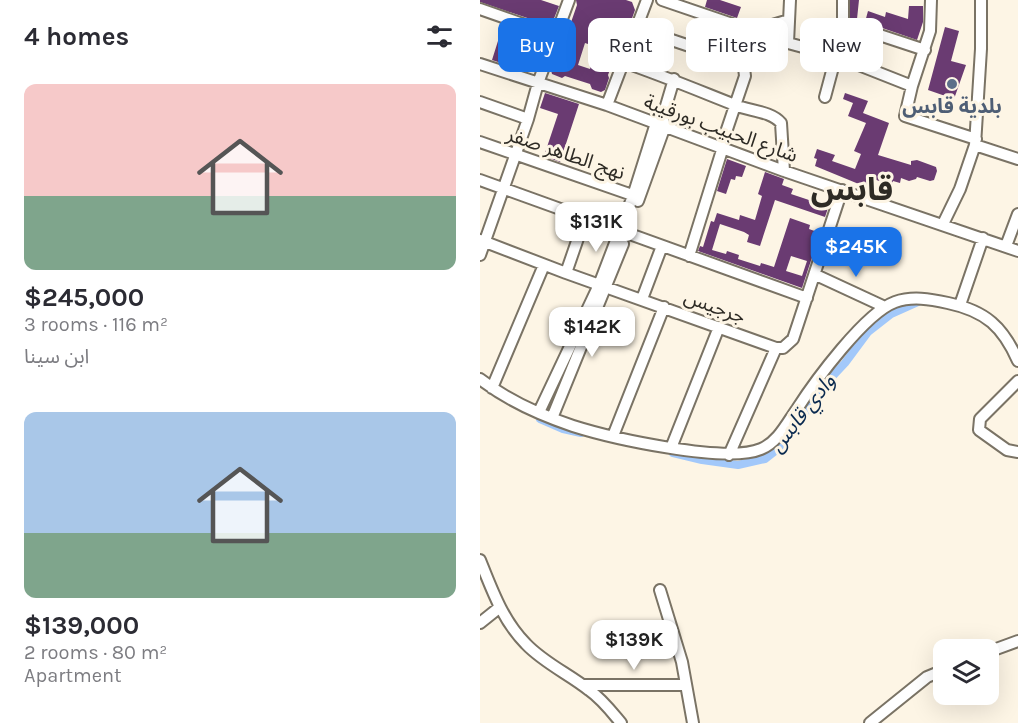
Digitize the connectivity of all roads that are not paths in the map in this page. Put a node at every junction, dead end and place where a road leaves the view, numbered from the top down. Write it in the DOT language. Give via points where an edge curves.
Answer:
graph roads {
  1 [pos="568,0"];
  2 [pos="647,0"];
  3 [pos="662,0"];
  4 [pos="790,0"];
  5 [pos="843,0"];
  6 [pos="931,0"];
  7 [pos="981,0"];
  8 [pos="480,9"];
  9 [pos="506,18"];
  10 [pos="562,18"];
  11 [pos="640,18"];
  12 [pos="714,18"];
  13 [pos="843,18"];
  14 [pos="789,20"];
  15 [pos="883,36"];
  16 [pos="674,41"];
  17 [pos="788,43"];
  18 [pos="800,46"];
  19 [pos="925,50"];
  20 [pos="480,64"];
  21 [pos="542,72"];
  22 [pos="619,72"];
  23 [pos="653,72"];
  24 [pos="832,72"];
  25 [pos="876,72"];
  26 [pos="674,79"];
  27 [pos="538,83"];
  28 [pos="912,86"];
  29 [pos="825,97"];
  30 [pos="480,102"];
  31 [pos="607,105"];
  32 [pos="735,105"];
  33 [pos="528,119"];
  34 [pos="661,122"];
  35 [pos="480,142"];
  36 [pos="975,142"];
  37 [pos="722,147"];
  38 [pos="516,154"];
  39 [pos="1018,159"];
  40 [pos="784,171"];
  41 [pos="480,180"];
  42 [pos="503,189"];
  43 [pos="842,190"];
  44 [pos="636,197"];
  45 [pos="1018,214"];
  46 [pos="585,218"];
  47 [pos="944,224"];
  48 [pos="624,232"];
  49 [pos="983,237"];
  50 [pos="483,241"];
  51 [pos="662,246"];
  52 [pos="1005,246"];
  53 [pos="1018,250"];
  54 [pos="480,255"];
  55 [pos="689,256"];
  56 [pos="544,265"];
  57 [pos="566,273"];
  58 [pos="816,275"];
  59 [pos="603,286"];
  60 [pos="807,298"];
  61 [pos="642,299"];
  62 [pos="960,306"];
  63 [pos="885,307"];
  64 [pos="664,308"];
  65 [pos="719,327"];
  66 [pos="776,348"];
  67 [pos="1018,361"];
  68 [pos="480,379"];
  69 [pos="1018,381"];
  70 [pos="492,388"];
  71 [pos="539,412"];
  72 [pos="552,418"];
  73 [pos="613,436"];
  74 [pos="671,447"];
  75 [pos="1018,452"];
  76 [pos="729,455"];
  77 [pos="480,560"];
  78 [pos="660,590"];
  79 [pos="500,607"];
  80 [pos="480,623"];
  81 [pos="1018,640"];
  82 [pos="999,648"];
  83 [pos="933,675"];
  84 [pos="582,685"];
  85 [pos="686,685"];
  86 [pos="621,723"];
  87 [pos="693,723"];
  88 [pos="870,723"];
  1 -- 10 [label="street"];
  2 -- 11 [label="street"];
  3 -- 12 [label="street"];
  4 -- 14 [label="street"];
  5 -- 13 [label="street"];
  6 -- 19 [label="street"];
  7 -- 36 [label="street"];
  8 -- 9 [label="street"];
  14 -- 17 [label="street"];
  15 -- 19 [label="street"];
  16 -- 32 [label="street" via="741,64 745,76"];
  17 -- 18 [label="street"];
  19 -- 28 [label="street"];
  20 -- 27 [label="street, شارع الحبيب بورقيبة"];
  21 -- 27 [label="street"];
  22 -- 31 [label="street"];
  23 -- 26 [label="street"];
  24 -- 29 [label="street"];
  25 -- 28 [label="street"];
  26 -- 32 [label="street"];
  26 -- 34 [label="street"];
  27 -- 31 [label="street, شارع الحبيب بورقيبة"];
  27 -- 33 [label="street"];
  28 -- 36 [label="street" via="905,116"];
  30 -- 33 [label="street"];
  31 -- 34 [label="street, شارع الحبيب بورقيبة"];
  32 -- 37 [label="street"];
  32 -- 40 [label="street" via="774,116 782,123"];
  33 -- 38 [label="street"];
  34 -- 37 [label="street, شارع الحبيب بورقيبة"];
  34 -- 44 [label="street"];
  35 -- 38 [label="street, نهج الطاهر صفر"];
  36 -- 39 [label="street"];
  36 -- 47 [label="street"];
  37 -- 40 [label="street, شارع الحبيب بورقيبة"];
  37 -- 55 [label="street"];
  38 -- 42 [label="street"];
  38 -- 44 [label="street, نهج الطاهر صفر"];
  40 -- 43 [label="street, شارع الحبيب بورقيبة"];
  41 -- 42 [label="street"];
  42 -- 46 [label="street"];
  42 -- 50 [label="street"];
  43 -- 47 [label="street, شارع الحبيب بورقيبة"];
  43 -- 58 [label="street"];
  44 -- 48 [label="street"];
  45 -- 52 [label="street"];
  46 -- 48 [label="street"];
  46 -- 57 [label="street"];
  47 -- 49 [label="street, شارع الحبيب بورقيبة"];
  48 -- 51 [label="street"];
  48 -- 59 [label="street"];
  49 -- 52 [label="street, شارع الحبيب بورقيبة"];
  49 -- 62 [label="street"];
  50 -- 54 [label="street"];
  50 -- 56 [label="street, جرجيس"];
  51 -- 55 [label="street"];
  51 -- 61 [label="street"];
  52 -- 53 [label="street, شارع الحبيب بورقيبة"];
  55 -- 60 [label="street"];
  56 -- 57 [label="street, جرجيس"];
  56 -- 70 [label="street"];
  57 -- 59 [label="street, جرجيس"];
  58 -- 60 [label="street"];
  58 -- 63 [label="street"];
  59 -- 61 [label="street, جرجيس"];
  59 -- 71 [label="street"];
  59 -- 72 [label="street"];
  60 -- 66 [label="street" via="789,344"];
  61 -- 64 [label="street, جرجيس"];
  62 -- 63 [label="street" via="917,298"];
  62 -- 67 [label="street" via="994,323"];
  63 -- 76 [label="street" via="853,335 771,444 747,454"];
  64 -- 65 [label="street, جرجيس"];
  64 -- 73 [label="street"];
  65 -- 66 [label="street, جرجيس"];
  65 -- 74 [label="street"];
  66 -- 76 [label="street"];
  68 -- 70 [label="street"];
  69 -- 75 [label="street" via="980,419 979,430 1007,450"];
  70 -- 71 [label="street"];
  71 -- 72 [label="street"];
  72 -- 73 [label="street"];
  73 -- 74 [label="street"];
  74 -- 76 [label="street"];
  77 -- 79 [label="street"];
  78 -- 85 [label="street"];
  79 -- 80 [label="street"];
  79 -- 84 [label="street" via="527,646"];
  81 -- 82 [label="street"];
  83 -- 88 [label="street"];
  84 -- 85 [label="street"];
  84 -- 86 [label="street"];
  85 -- 87 [label="street"];
}
